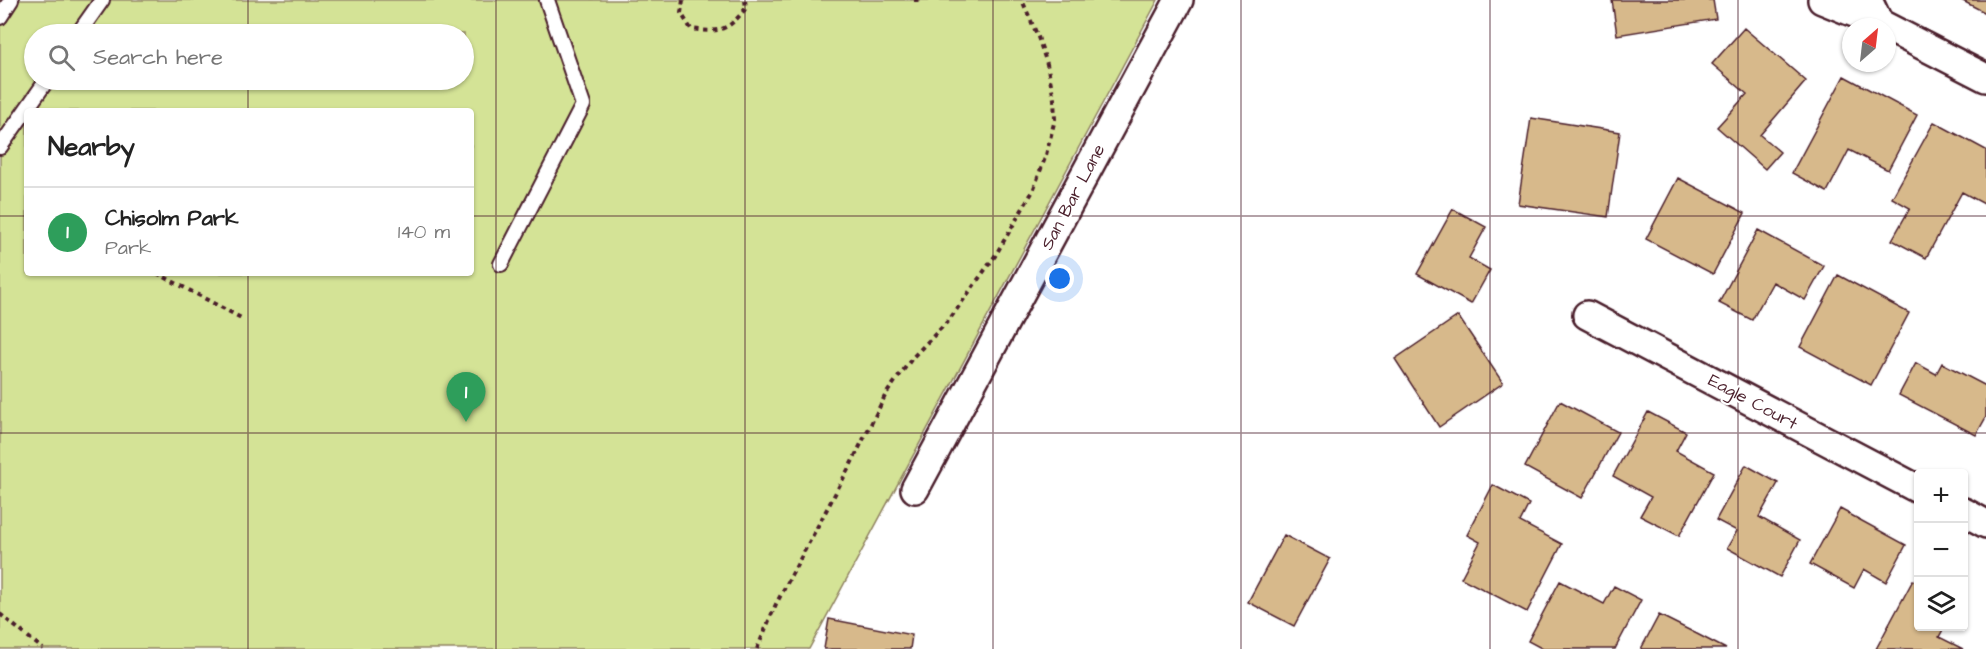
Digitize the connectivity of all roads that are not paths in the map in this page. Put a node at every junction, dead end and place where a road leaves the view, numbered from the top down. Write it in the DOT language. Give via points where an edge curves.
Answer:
graph roads {
  1 [pos="11,0"];
  2 [pos="102,0"];
  3 [pos="547,0"];
  4 [pos="1179,0"];
  5 [pos="1822,0"];
  6 [pos="1874,11"];
  7 [pos="0,17"];
  8 [pos="85,24"];
  9 [pos="1986,78"];
  10 [pos="40,90"];
  11 [pos="27,108"];
  12 [pos="24,113"];
  13 [pos="0,147"];
  14 [pos="501,264"];
  15 [pos="1587,315"];
  16 [pos="1914,487"];
  17 [pos="915,489"];
  18 [pos="1968,514"];
  19 [pos="1986,524"];
  1 -- 7 [label="lane"];
  2 -- 8 [label="lane"];
  3 -- 14 [label="lane" via="583,105"];
  4 -- 17 [label="street, San Bar Lane"];
  5 -- 6 [label="street"];
  6 -- 9 [label="street"];
  10 -- 11 [label="lane"];
  12 -- 13 [label="lane"];
  15 -- 16 [label="street, Eagle Court"];
  18 -- 19 [label="street"];
}
